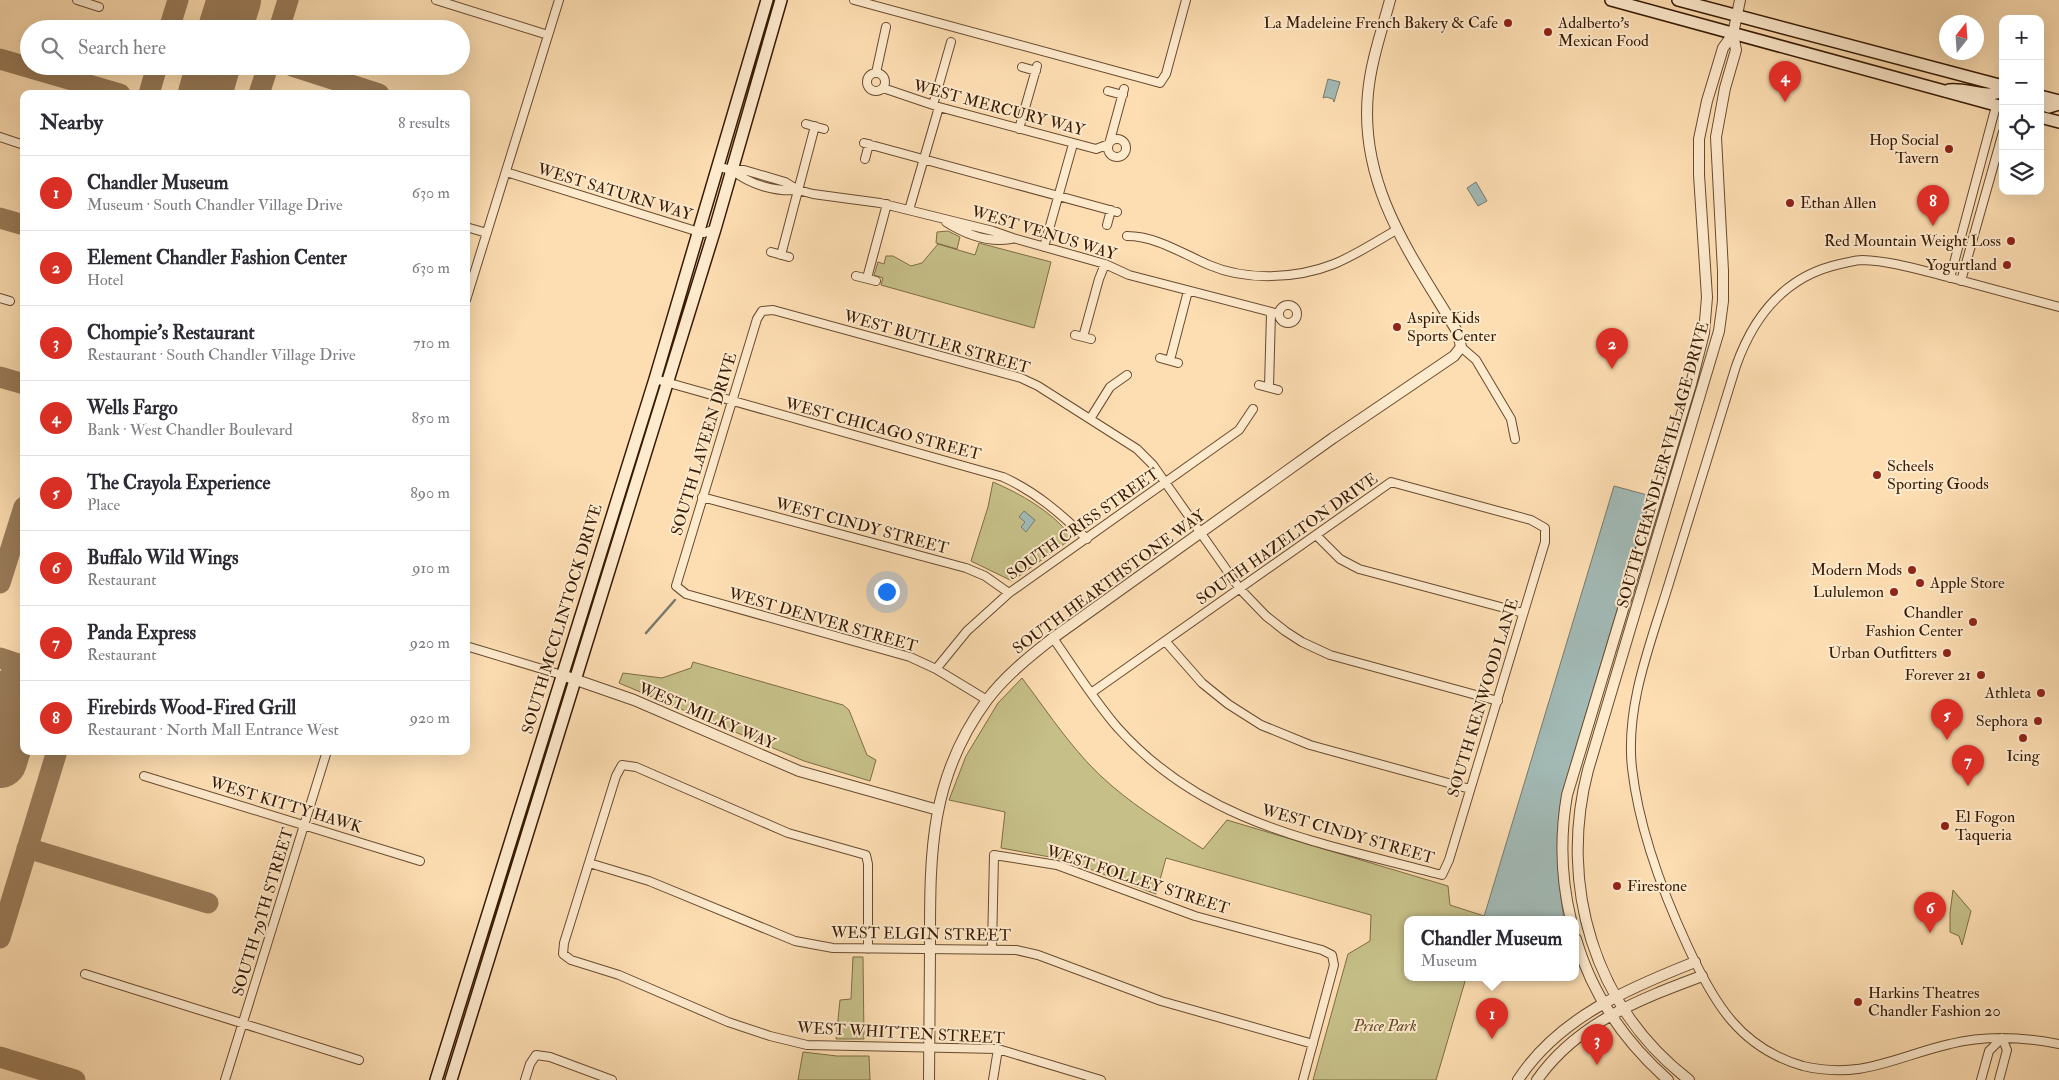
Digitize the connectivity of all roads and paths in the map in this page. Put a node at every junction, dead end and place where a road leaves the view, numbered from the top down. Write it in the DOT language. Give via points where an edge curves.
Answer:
graph roads {
  1 [pos="77,0"];
  2 [pos="436,0"];
  3 [pos="559,0"];
  4 [pos="767,0"];
  5 [pos="781,0"];
  6 [pos="854,0"];
  7 [pos="1186,0"];
  8 [pos="1390,0"];
  9 [pos="1612,0"];
  10 [pos="1678,0"];
  11 [pos="1740,0"];
  12 [pos="99,7"];
  13 [pos="1738,16"];
  14 [pos="886,27"];
  15 [pos="1733,34"];
  16 [pos="548,35"];
  17 [pos="951,42"];
  18 [pos="1022,67"];
  19 [pos="876,73"];
  20 [pos="1999,85"];
  21 [pos="883,88"];
  22 [pos="1108,91"];
  23 [pos="1942,91"];
  24 [pos="1999,92"];
  25 [pos="2044,97"];
  26 [pos="2059,103"];
  27 [pos="1999,105"];
  28 [pos="2043,105"];
  29 [pos="936,106"];
  30 [pos="1999,112"];
  31 [pos="2044,118"];
  32 [pos="2059,122"];
  33 [pos="806,124"];
  34 [pos="815,126"];
  35 [pos="1717,128"];
  36 [pos="824,129"];
  37 [pos="1020,129"];
  38 [pos="1700,130"];
  39 [pos="0,137"];
  40 [pos="20,144"];
  41 [pos="1073,144"];
  42 [pos="1999,146"];
  43 [pos="864,159"];
  44 [pos="923,160"];
  45 [pos="719,166"];
  46 [pos="732,170"];
  47 [pos="506,172"];
  48 [pos="778,180"];
  49 [pos="775,189"];
  50 [pos="798,190"];
  51 [pos="1058,197"];
  52 [pos="887,204"];
  53 [pos="909,210"];
  54 [pos="1108,225"];
  55 [pos="470,228"];
  56 [pos="715,229"];
  57 [pos="1398,229"];
  58 [pos="699,232"];
  59 [pos="487,234"];
  60 [pos="1127,236"];
  61 [pos="1044,247"];
  62 [pos="771,252"];
  63 [pos="780,255"];
  64 [pos="789,257"];
  65 [pos="1105,264"];
  66 [pos="856,276"];
  67 [pos="867,278"];
  68 [pos="1950,278"];
  69 [pos="876,281"];
  70 [pos="1961,281"];
  71 [pos="470,287"];
  72 [pos="1188,291"];
  73 [pos="0,298"];
  74 [pos="10,301"];
  75 [pos="2059,307"];
  76 [pos="762,311"];
  77 [pos="1083,337"];
  78 [pos="1461,348"];
  79 [pos="1160,358"];
  80 [pos="1127,376"];
  81 [pos="655,378"];
  82 [pos="668,383"];
  83 [pos="1259,384"];
  84 [pos="1269,388"];
  85 [pos="1278,390"];
  86 [pos="732,402"];
  87 [pos="1252,409"];
  88 [pos="1090,419"];
  89 [pos="1515,438"];
  90 [pos="1166,482"];
  91 [pos="702,497"];
  92 [pos="1545,528"];
  93 [pos="1200,532"];
  94 [pos="1316,535"];
  95 [pos="1086,539"];
  96 [pos="676,586"];
  97 [pos="1240,589"];
  98 [pos="1009,592"];
  99 [pos="1523,613"];
  100 [pos="1053,638"];
  101 [pos="1166,642"];
  102 [pos="470,647"];
  103 [pos="936,669"];
  104 [pos="562,675"];
  105 [pos="576,680"];
  106 [pos="1091,693"];
  107 [pos="988,700"];
  108 [pos="1498,701"];
  109 [pos="325,755"];
  110 [pos="144,776"];
  111 [pos="1470,789"];
  112 [pos="938,810"];
  113 [pos="304,825"];
  114 [pos="420,861"];
  115 [pos="590,863"];
  116 [pos="1442,875"];
  117 [pos="1570,916"];
  118 [pos="1579,946"];
  119 [pos="930,948"];
  120 [pos="992,948"];
  121 [pos="868,949"];
  122 [pos="1695,962"];
  123 [pos="85,974"];
  124 [pos="1702,976"];
  125 [pos="1620,1002"];
  126 [pos="1607,1009"];
  127 [pos="242,1023"];
  128 [pos="2002,1038"];
  129 [pos="1313,1044"];
  130 [pos="2059,1044"];
  131 [pos="929,1048"];
  132 [pos="998,1050"];
  133 [pos="359,1060"];
  134 [pos="225,1080"];
  135 [pos="436,1080"];
  136 [pos="451,1080"];
  137 [pos="525,1080"];
  138 [pos="612,1080"];
  139 [pos="929,1080"];
  140 [pos="993,1080"];
  141 [pos="1101,1080"];
  142 [pos="1302,1080"];
  143 [pos="1518,1080"];
  144 [pos="1537,1080"];
  145 [pos="1668,1080"];
  146 [pos="1689,1080"];
  147 [pos="1981,1080"];
  148 [pos="1999,1080"];
  1 -- 12 [label="street"];
  2 -- 16 [label="street"];
  3 -- 16 [label="street"];
  4 -- 45 [label="main road, SOUTH MCCLINTOCK DRIVE"];
  5 -- 46 [label="main road, SOUTH MCCLINTOCK DRIVE"];
  6 -- 7 [label="street" via="1160,83 1166,74"];
  8 -- 57 [label="street" via="1370,83 1367,128 1376,183"];
  9 -- 15 [label="main road"];
  10 -- 13 [label="main road"];
  11 -- 13 [label="street"];
  13 -- 15 [label="street"];
  13 -- 20 [label="main road"];
  14 -- 19 [label="street"];
  15 -- 23 [label="main road"];
  15 -- 35 [label="street, SOUTH CHANDLER VILLAGE DRIVE" via="1736,50"];
  15 -- 38 [label="street, SOUTH CHANDLER VILLAGE DRIVE" via="1723,48"];
  16 -- 47 [label="street"];
  17 -- 29 [label="street"];
  18 -- 37 [label="street" via="1037,68"];
  19 -- 21 [label="street" via="884,77"];
  19 -- 21 [label="street, WEST MERCURY WAY" via="868,77 867,86 874,92"];
  21 -- 29 [label="street, WEST MERCURY WAY"];
  22 -- 41 [label="street, WEST MERCURY WAY" via="1123,92 1109,144 1096,149"];
  23 -- 24 [label="main road" via="1964,89 1992,95"];
  23 -- 27 [label="main road"];
  25 -- 26 [label="main road"];
  26 -- 28 [label="main road" via="2049,107"];
  29 -- 37 [label="street, WEST MERCURY WAY"];
  29 -- 44 [label="street"];
  30 -- 68 [label="street"];
  31 -- 32 [label="main road"];
  33 -- 34 [label="street"];
  34 -- 36 [label="street"];
  34 -- 50 [label="street"];
  35 -- 38 [label="street"];
  35 -- 125 [label="street, SOUTH CHANDLER VILLAGE DRIVE" via="1716,175 1723,278 1719,331 1591,757 1578,824 1578,882 1584,918 1599,964"];
  37 -- 41 [label="street, WEST MERCURY WAY"];
  38 -- 117 [label="street, SOUTH CHANDLER VILLAGE DRIVE" via="1698,161 1707,297 1705,328 1567,795 1562,855"];
  39 -- 40 [label="street"];
  41 -- 51 [label="street"];
  42 -- 70 [label="street"];
  43 -- 44 [label="street" via="866,144"];
  44 -- 51 [label="street"];
  44 -- 53 [label="street"];
  45 -- 46 [label="street"];
  45 -- 58 [label="main road, SOUTH MCCLINTOCK DRIVE"];
  46 -- 48 [label="street" via="744,170"];
  46 -- 49 [label="street" via="743,179"];
  46 -- 56 [label="main road, SOUTH MCCLINTOCK DRIVE"];
  47 -- 58 [label="street, WEST SATURN WAY"];
  47 -- 59 [label="street"];
  48 -- 49 [label="street"];
  48 -- 50 [label="street"];
  49 -- 50 [label="street"];
  50 -- 52 [label="street"];
  50 -- 63 [label="street"];
  51 -- 54 [label="street" via="1114,211"];
  51 -- 61 [label="street"];
  52 -- 53 [label="street"];
  52 -- 67 [label="street"];
  53 -- 61 [label="street, WEST VENUS WAY" via="940,218 975,236 1012,238"];
  55 -- 59 [label="street"];
  56 -- 58 [label="street, WEST SATURN WAY"];
  56 -- 82 [label="main road, SOUTH MCCLINTOCK DRIVE"];
  57 -- 60 [label="street" via="1332,265 1299,273 1262,275 1218,269 1150,238"];
  57 -- 78 [label="street" via="1458,333"];
  58 -- 81 [label="main road, SOUTH MCCLINTOCK DRIVE"];
  59 -- 71 [label="street"];
  61 -- 65 [label="street, WEST VENUS WAY"];
  62 -- 63 [label="street"];
  63 -- 64 [label="street"];
  65 -- 72 [label="street, WEST VENUS WAY" via="1129,275"];
  65 -- 77 [label="street"];
  66 -- 67 [label="street"];
  67 -- 69 [label="street"];
  68 -- 70 [label="street"];
  68 -- 122 [label="street" via="1896,264 1860,260 1823,268 1777,297 1756,320 1743,347 1641,674 1631,745 1644,830 1674,917"];
  70 -- 75 [label="street"];
  72 -- 79 [label="street" via="1174,362"];
  72 -- 84 [label="street, WEST VENUS WAY" via="1275,314"];
  73 -- 74 [label="street"];
  76 -- 86 [label="street, SOUTH LAVEEN DRIVE"];
  76 -- 88 [label="street, WEST BUTLER STREET" via="773,310 1020,378"];
  78 -- 89 [label="street" via="1476,360 1511,419"];
  78 -- 93 [label="street, SOUTH HEARTHSTONE WAY" via="1454,356"];
  80 -- 88 [label="street" via="1110,387"];
  81 -- 82 [label="street, WEST CHICAGO STREET"];
  81 -- 104 [label="main road, SOUTH MCCLINTOCK DRIVE"];
  82 -- 86 [label="street, WEST CHICAGO STREET"];
  82 -- 105 [label="main road, SOUTH MCCLINTOCK DRIVE"];
  83 -- 84 [label="street"];
  84 -- 85 [label="street"];
  86 -- 91 [label="street, SOUTH LAVEEN DRIVE"];
  86 -- 95 [label="street, WEST CHICAGO STREET" via="1003,477 1053,507"];
  87 -- 90 [label="street, SOUTH CRISS STREET" via="1239,430"];
  88 -- 90 [label="street, WEST BUTLER STREET" via="1137,449"];
  90 -- 93 [label="street, WEST BUTLER STREET"];
  90 -- 95 [label="street, SOUTH CRISS STREET"];
  91 -- 96 [label="street, SOUTH LAVEEN DRIVE"];
  91 -- 98 [label="street, WEST CINDY STREET" via="966,568"];
  92 -- 94 [label="street, SOUTH HAZELTON DRIVE" via="1531,520 1391,482"];
  92 -- 99 [label="street, SOUTH KENWOOD LANE" via="1545,542"];
  93 -- 97 [label="street, WEST BUTLER STREET"];
  93 -- 100 [label="street, SOUTH HEARTHSTONE WAY"];
  94 -- 97 [label="street, SOUTH HAZELTON DRIVE"];
  94 -- 99 [label="street" via="1340,559 1359,569"];
  95 -- 98 [label="street, SOUTH CRISS STREET"];
  96 -- 103 [label="street, WEST DENVER STREET" via="686,594 883,648"];
  97 -- 101 [label="street, SOUTH HAZELTON DRIVE"];
  97 -- 108 [label="street, WEST BUTLER STREET" via="1266,616 1316,649"];
  98 -- 103 [label="street, SOUTH CRISS STREET" via="967,631"];
  99 -- 108 [label="street, SOUTH KENWOOD LANE"];
  100 -- 106 [label="street, WEST CINDY STREET"];
  100 -- 107 [label="street, SOUTH HEARTHSTONE WAY" via="1024,661"];
  101 -- 106 [label="street, SOUTH HAZELTON DRIVE"];
  101 -- 111 [label="street" via="1202,683 1260,725 1310,745"];
  102 -- 104 [label="street, WEST MILKY WAY"];
  103 -- 107 [label="street, WEST DENVER STREET"];
  104 -- 105 [label="street, WEST MILKY WAY"];
  104 -- 135 [label="main road, SOUTH MCCLINTOCK DRIVE"];
  105 -- 112 [label="street, WEST MILKY WAY" via="618,694 799,771"];
  105 -- 136 [label="main road, SOUTH MCCLINTOCK DRIVE"];
  106 -- 116 [label="street, WEST CINDY STREET" via="1131,741 1203,797 1237,815 1285,834"];
  107 -- 112 [label="street, SOUTH HEARTHSTONE WAY" via="959,748 944,784"];
  108 -- 111 [label="street, SOUTH KENWOOD LANE"];
  109 -- 113 [label="street, SOUTH 79TH STREET"];
  110 -- 113 [label="street, WEST KITTY HAWK"];
  111 -- 116 [label="street, SOUTH KENWOOD LANE"];
  112 -- 119 [label="street, SOUTH HEARTHSTONE WAY" via="930,867"];
  113 -- 114 [label="street, WEST KITTY HAWK"];
  113 -- 127 [label="street, SOUTH 79TH STREET"];
  115 -- 121 [label="street, WEST ELGIN STREET" via="649,881 795,941 833,948"];
  115 -- 121 [label="street" via="616,776 622,765 636,767 788,833 866,855"];
  115 -- 131 [label="street, WEST WHITTEN STREET" via="564,944 563,954 571,960 619,975 728,1022 770,1036 807,1045"];
  118 -- 126 [label="street"];
  119 -- 120 [label="street, WEST ELGIN STREET"];
  119 -- 121 [label="street, WEST ELGIN STREET"];
  119 -- 131 [label="street, SOUTH HEARTHSTONE WAY"];
  120 -- 129 [label="street, WEST ELGIN STREET" via="1038,955 1160,1001"];
  120 -- 129 [label="street, WEST FOLLEY STREET" via="994,855 1057,865 1195,916 1332,955 1334,965"];
  122 -- 124 [label="street"];
  122 -- 125 [label="street"];
  123 -- 127 [label="street"];
  124 -- 125 [label="street"];
  124 -- 128 [label="street" via="1727,1018 1746,1036 1760,1048 1804,1066 1832,1071 1876,1068 1949,1044"];
  125 -- 126 [label="street"];
  125 -- 146 [label="street, SOUTH CHANDLER VILLAGE DRIVE" via="1652,1046"];
  126 -- 143 [label="street" via="1548,1042"];
  126 -- 144 [label="street"];
  126 -- 145 [label="street" via="1637,1049"];
  127 -- 133 [label="street"];
  127 -- 134 [label="street, SOUTH 79TH STREET"];
  128 -- 130 [label="street"];
  128 -- 147 [label="street" via="1989,1051"];
  128 -- 148 [label="street" via="2007,1050"];
  129 -- 142 [label="street"];
  131 -- 132 [label="street, WEST WHITTEN STREET"];
  131 -- 139 [label="street, SOUTH HEARTHSTONE WAY"];
  132 -- 140 [label="street"];
  132 -- 141 [label="street, WEST WHITTEN STREET"];
  137 -- 138 [label="street" via="536,1055"];
}
